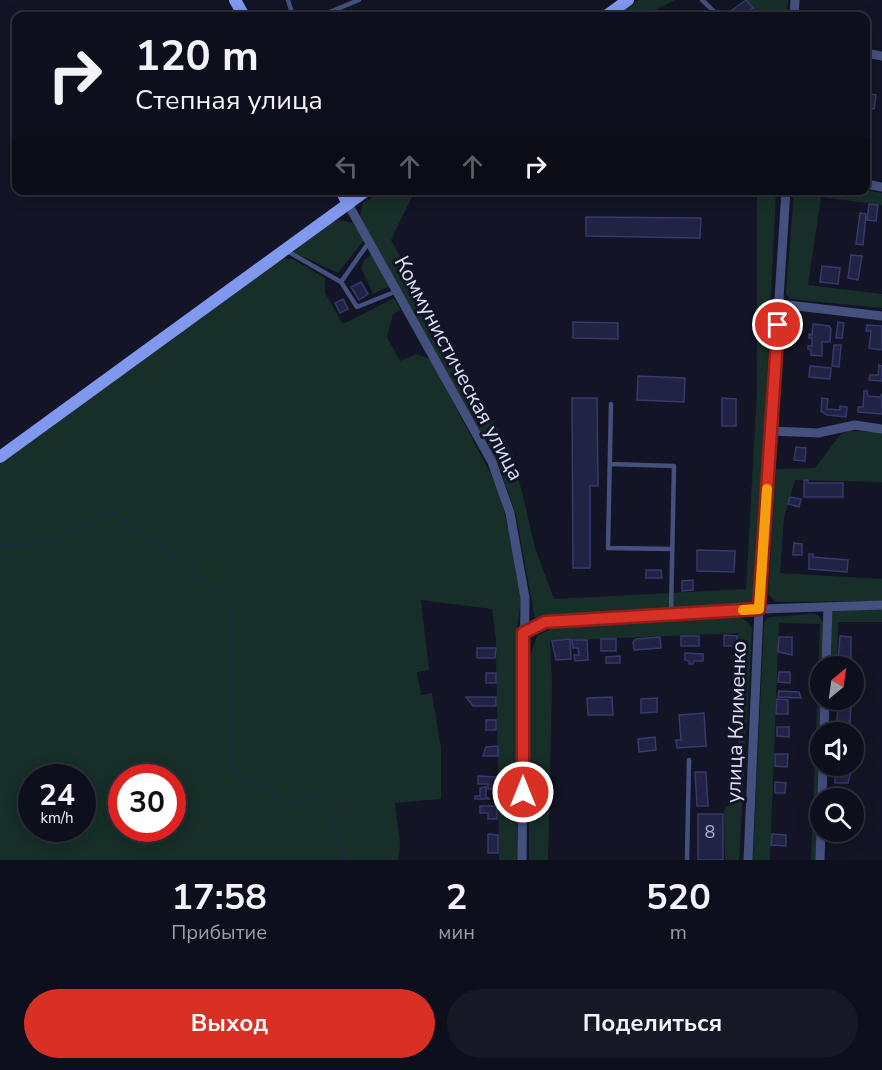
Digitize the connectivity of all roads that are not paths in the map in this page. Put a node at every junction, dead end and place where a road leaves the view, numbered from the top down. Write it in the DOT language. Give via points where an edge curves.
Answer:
graph roads {
  1 [pos="359,0"];
  2 [pos="628,0"];
  3 [pos="702,0"];
  4 [pos="330,12"];
  5 [pos="612,12"];
  6 [pos="715,12"];
  7 [pos="343,195"];
  8 [pos="360,195"];
  9 [pos="786,195"];
  10 [pos="348,204"];
  11 [pos="370,242"];
  12 [pos="285,250"];
  13 [pos="342,282"];
  14 [pos="398,290"];
  15 [pos="780,304"];
  16 [pos="882,316"];
  17 [pos="611,404"];
  18 [pos="882,429"];
  19 [pos="770,431"];
  20 [pos="0,456"];
  21 [pos="610,464"];
  22 [pos="672,549"];
  23 [pos="882,605"];
  24 [pos="828,607"];
  25 [pos="759,609"];
  26 [pos="671,612"];
  27 [pos="523,633"];
  28 [pos="826,656"];
  29 [pos="689,760"];
  30 [pos="821,842"];
  31 [pos="522,860"];
  32 [pos="687,860"];
  33 [pos="748,860"];
  34 [pos="820,860"];
  1 -- 4 [label="lane"];
  2 -- 5 [label="street"];
  3 -- 6 [label="lane"];
  7 -- 10 [label="street, Коммунистическая улица"];
  8 -- 10 [label="street"];
  9 -- 15 [label="street, улица Клименко"];
  10 -- 11 [label="street, Коммунистическая улица"];
  10 -- 12 [label="street"];
  11 -- 13 [label="lane"];
  11 -- 14 [label="street, Коммунистическая улица"];
  12 -- 13 [label="lane"];
  12 -- 20 [label="street"];
  13 -- 14 [label="lane" via="357,307"];
  14 -- 27 [label="street, Коммунистическая улица" via="484,446 502,487 525,598"];
  15 -- 16 [label="street"];
  15 -- 19 [label="street, улица Клименко"];
  17 -- 21 [label="lane"];
  18 -- 19 [label="street" via="855,425 818,433"];
  19 -- 25 [label="street, улица Клименко"];
  21 -- 22 [label="lane" via="674,466"];
  21 -- 22 [label="lane" via="608,548"];
  22 -- 26 [label="lane"];
  23 -- 24 [label="street"];
  24 -- 25 [label="street"];
  24 -- 28 [label="street"];
  25 -- 26 [label="street"];
  25 -- 33 [label="street, улица Клименко"];
  26 -- 27 [label="street" via="545,622"];
  27 -- 31 [label="street, Коммунистическая улица"];
  29 -- 32 [label="lane"];
  30 -- 34 [label="street"];
}
